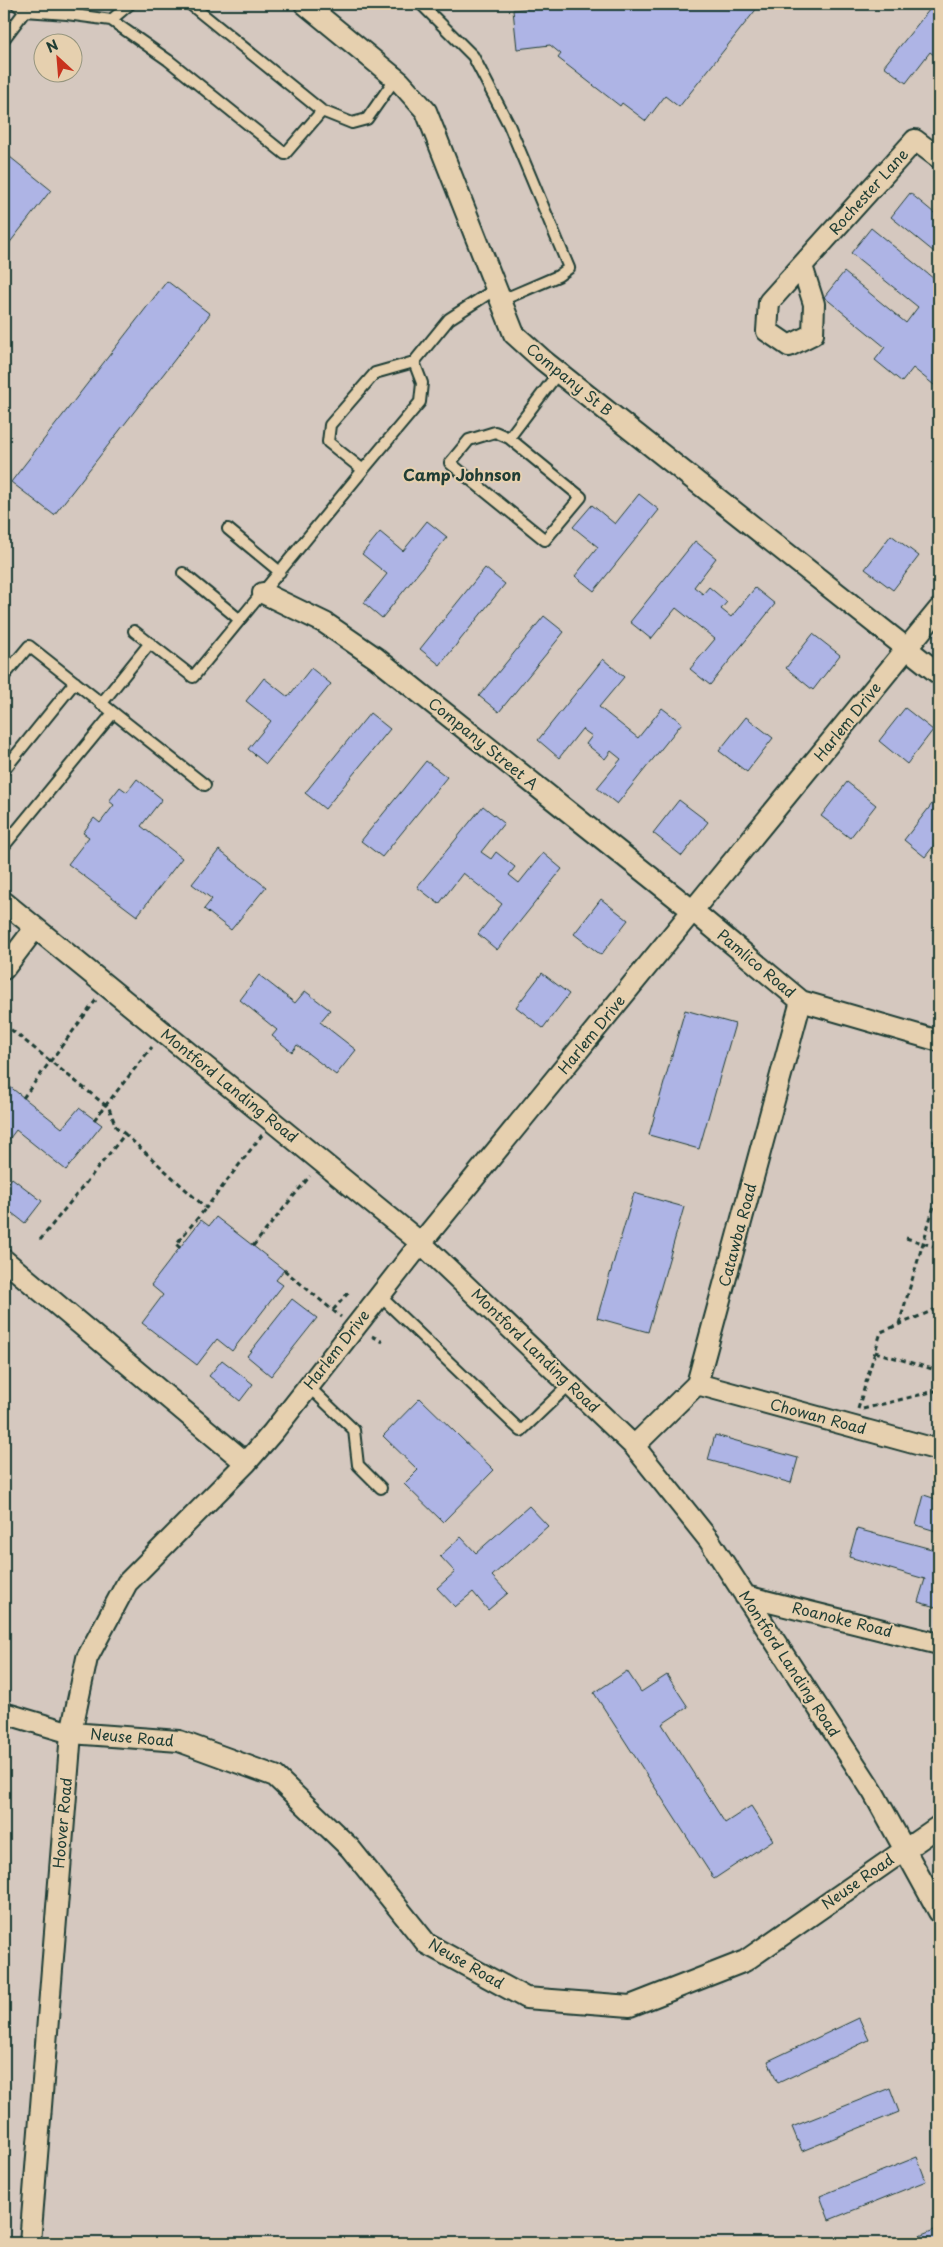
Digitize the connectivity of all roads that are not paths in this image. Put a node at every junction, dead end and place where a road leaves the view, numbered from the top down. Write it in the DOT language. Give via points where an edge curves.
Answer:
graph roads {
  1 [pos="16,4"];
  2 [pos="130,4"];
  3 [pos="190,4"];
  4 [pos="304,4"];
  5 [pos="421,4"];
  6 [pos="68,9"];
  7 [pos="26,11"];
  8 [pos="112,20"];
  9 [pos="4,39"];
  10 [pos="395,79"];
  11 [pos="322,111"];
  12 [pos="939,158"];
  13 [pos="802,266"];
  14 [pos="499,294"];
  15 [pos="414,362"];
  16 [pos="558,372"];
  17 [pos="510,438"];
  18 [pos="363,470"];
  19 [pos="228,529"];
  20 [pos="280,572"];
  21 [pos="183,573"];
  22 [pos="263,593"];
  23 [pos="939,608"];
  24 [pos="240,620"];
  25 [pos="134,631"];
  26 [pos="150,643"];
  27 [pos="908,649"];
  28 [pos="939,674"];
  29 [pos="4,676"];
  30 [pos="75,682"];
  31 [pos="102,704"];
  32 [pos="113,713"];
  33 [pos="4,770"];
  34 [pos="205,785"];
  35 [pos="6,839"];
  36 [pos="4,902"];
  37 [pos="693,911"];
  38 [pos="35,928"];
  39 [pos="4,968"];
  40 [pos="801,1001"];
  41 [pos="939,1041"];
  42 [pos="421,1243"];
  43 [pos="4,1260"];
  44 [pos="380,1296"];
  45 [pos="570,1384"];
  46 [pos="697,1384"];
  47 [pos="309,1387"];
  48 [pos="634,1446"];
  49 [pos="939,1450"];
  50 [pos="246,1463"];
  51 [pos="381,1488"];
  52 [pos="745,1596"];
  53 [pos="939,1644"];
  54 [pos="4,1713"];
  55 [pos="71,1733"];
  56 [pos="939,1826"];
  57 [pos="904,1850"];
  58 [pos="939,1912"];
  59 [pos="30,2243"];
  1 -- 7 [label="lane"];
  2 -- 8 [label="lane"];
  3 -- 11 [label="lane"];
  4 -- 10 [label="street, Company St B"];
  5 -- 14 [label="lane" via="473,56 509,125 569,268 558,276"];
  6 -- 7 [label="lane"];
  6 -- 8 [label="lane"];
  7 -- 9 [label="lane"];
  8 -- 11 [label="lane" via="168,60 285,154"];
  10 -- 11 [label="lane" via="368,119 352,123"];
  10 -- 14 [label="street, Company St B" via="426,111"];
  12 -- 13 [label="street, Rochester Lane" via="915,140"];
  14 -- 15 [label="lane" via="449,319"];
  14 -- 16 [label="street, Company St B" via="514,334"];
  15 -- 18 [label="lane" via="422,383 420,402"];
  15 -- 18 [label="lane" via="375,372 330,425 328,442"];
  16 -- 17 [label="lane"];
  16 -- 27 [label="street, Company St B"];
  17 -- 17 [label="lane" via="494,432 469,440 450,463 545,540 581,497"];
  18 -- 20 [label="lane"];
  19 -- 20 [label="lane"];
  20 -- 22 [label="lane"];
  21 -- 24 [label="lane"];
  22 -- 24 [label="lane"];
  22 -- 37 [label="street, Company Street A" via="325,623 376,658"];
  23 -- 27 [label="street, Harlem Drive"];
  24 -- 26 [label="lane" via="193,677"];
  25 -- 26 [label="lane"];
  26 -- 31 [label="lane"];
  27 -- 28 [label="street, Company St B"];
  27 -- 37 [label="street, Harlem Drive"];
  29 -- 30 [label="lane" via="29,646"];
  30 -- 31 [label="lane"];
  30 -- 33 [label="lane"];
  31 -- 32 [label="lane"];
  32 -- 34 [label="lane"];
  32 -- 35 [label="lane"];
  36 -- 38 [label="street, Montford Landing Road"];
  37 -- 40 [label="street, Pamlico Road"];
  37 -- 42 [label="street, Harlem Drive"];
  38 -- 39 [label="street"];
  38 -- 42 [label="street, Montford Landing Road"];
  40 -- 41 [label="street, Pamlico Road"];
  40 -- 46 [label="street, Catawba Road"];
  42 -- 44 [label="street, Harlem Drive"];
  42 -- 45 [label="street, Montford Landing Road"];
  43 -- 50 [label="street"];
  44 -- 45 [label="lane" via="521,1431"];
  44 -- 47 [label="street, Harlem Drive"];
  45 -- 48 [label="street, Montford Landing Road"];
  46 -- 48 [label="street"];
  46 -- 49 [label="street, Chowan Road"];
  47 -- 50 [label="street, Harlem Drive"];
  47 -- 51 [label="lane" via="354,1430 358,1465"];
  48 -- 52 [label="street, Montford Landing Road" via="709,1540"];
  50 -- 55 [label="street, Hoover Road" via="127,1583 87,1658"];
  52 -- 53 [label="street, Roanoke Road"];
  52 -- 57 [label="street, Montford Landing Road" via="873,1792"];
  54 -- 55 [label="street, Neuse Road"];
  55 -- 57 [label="street, Neuse Road" via="179,1741 275,1776 350,1848 427,1944 526,1998 630,2006 737,1965"];
  55 -- 59 [label="street, Hoover Road"];
  56 -- 57 [label="street, Neuse Road"];
  57 -- 58 [label="street, Montford Landing Road"];
}
